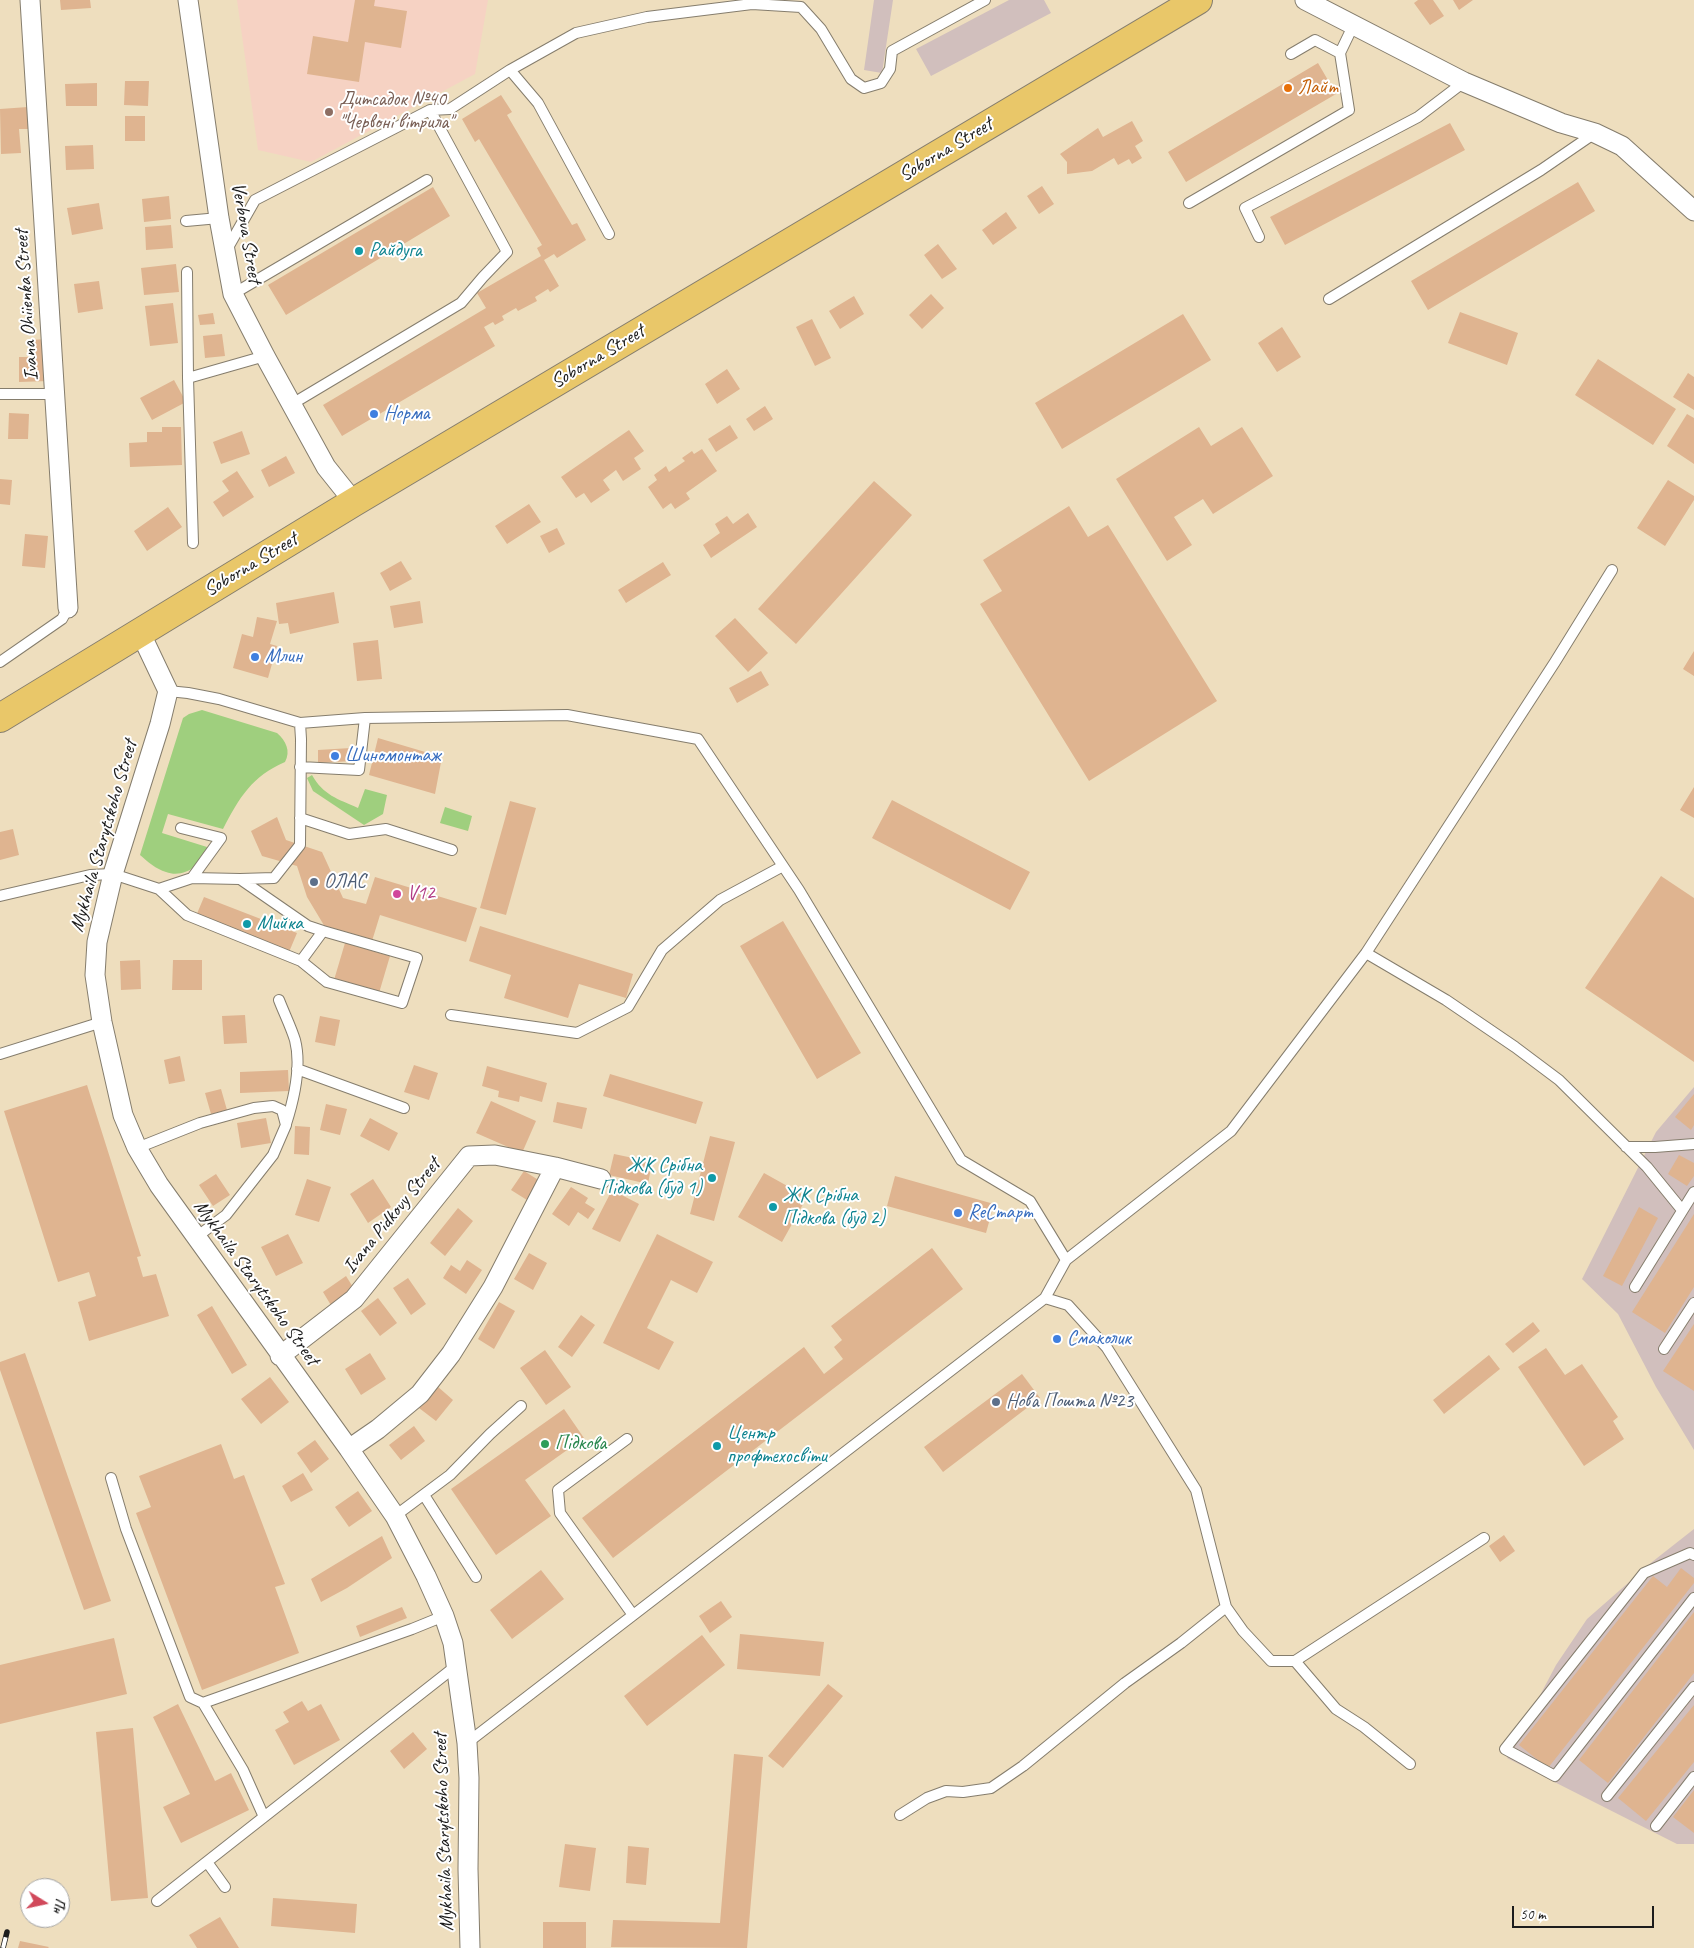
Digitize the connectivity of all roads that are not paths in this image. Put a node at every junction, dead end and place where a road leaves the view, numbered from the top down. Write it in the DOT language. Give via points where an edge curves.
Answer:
graph roads {
  1 [pos="30,0"];
  2 [pos="188,0"];
  3 [pos="985,0"];
  4 [pos="1198,0"];
  5 [pos="1305,0"];
  6 [pos="1353,26"];
  7 [pos="1340,53"];
  8 [pos="1290,54"];
  9 [pos="510,70"];
  10 [pos="1464,82"];
  11 [pos="430,110"];
  12 [pos="1595,133"];
  13 [pos="427,180"];
  14 [pos="1189,202"];
  15 [pos="1694,211"];
  16 [pos="219,218"];
  17 [pos="186,221"];
  18 [pos="609,234"];
  19 [pos="1259,237"];
  20 [pos="224,254"];
  21 [pos="187,272"];
  22 [pos="233,294"];
  23 [pos="1329,299"];
  24 [pos="265,356"];
  25 [pos="188,378"];
  26 [pos="0,394"];
  27 [pos="55,394"];
  28 [pos="292,404"];
  29 [pos="354,502"];
  30 [pos="193,543"];
  31 [pos="1612,570"];
  32 [pos="68,608"];
  33 [pos="140,632"];
  34 [pos="0,662"];
  35 [pos="168,691"];
  36 [pos="0,718"];
  37 [pos="365,718"];
  38 [pos="300,724"];
  39 [pos="300,767"];
  40 [pos="300,818"];
  41 [pos="181,828"];
  42 [pos="452,850"];
  43 [pos="783,866"];
  44 [pos="113,874"];
  45 [pos="192,878"];
  46 [pos="240,880"];
  47 [pos="160,889"];
  48 [pos="0,896"];
  49 [pos="323,931"];
  50 [pos="1366,953"];
  51 [pos="302,961"];
  52 [pos="279,1000"];
  53 [pos="451,1015"];
  54 [pos="102,1022"];
  55 [pos="0,1054"];
  56 [pos="297,1069"];
  57 [pos="404,1108"];
  58 [pos="286,1125"];
  59 [pos="1693,1143"];
  60 [pos="1626,1147"];
  61 [pos="137,1148"];
  62 [pos="555,1167"];
  63 [pos="601,1179"];
  64 [pos="1694,1192"];
  65 [pos="1682,1210"];
  66 [pos="195,1238"];
  67 [pos="1066,1260"];
  68 [pos="1635,1287"];
  69 [pos="1045,1298"];
  70 [pos="1694,1303"];
  71 [pos="1664,1349"];
  72 [pos="280,1356"];
  73 [pos="521,1406"];
  74 [pos="626,1439"];
  75 [pos="349,1449"];
  76 [pos="112,1478"];
  77 [pos="424,1495"];
  78 [pos="395,1516"];
  79 [pos="1484,1538"];
  80 [pos="1694,1555"];
  81 [pos="476,1578"];
  82 [pos="1694,1598"];
  83 [pos="1226,1607"];
  84 [pos="633,1615"];
  85 [pos="444,1616"];
  86 [pos="1295,1661"];
  87 [pos="456,1666"];
  88 [pos="1694,1687"];
  89 [pos="203,1703"];
  90 [pos="466,1743"];
  91 [pos="1410,1764"];
  92 [pos="1694,1777"];
  93 [pos="1608,1796"];
  94 [pos="900,1816"];
  95 [pos="264,1817"];
  96 [pos="1656,1826"];
  97 [pos="206,1862"];
  98 [pos="225,1887"];
  99 [pos="157,1902"];
  100 [pos="470,1948"];
  1 -- 27 [label="street, Ivana Ohiienka Street"];
  2 -- 16 [label="street, Verbova Street"];
  3 -- 9 [label="lane" via="892,51 890,70 881,83 864,88 851,79 820,29 801,8 752,4 647,17 576,33"];
  4 -- 29 [label="main road, Soborna Street"];
  5 -- 6 [label="street"];
  6 -- 7 [label="lane"];
  6 -- 10 [label="street"];
  7 -- 8 [label="lane" via="1315,40"];
  7 -- 14 [label="lane" via="1349,110"];
  9 -- 11 [label="lane" via="450,109"];
  9 -- 18 [label="lane" via="538,102"];
  10 -- 12 [label="street" via="1561,123"];
  10 -- 19 [label="lane" via="1418,117 1245,208"];
  11 -- 20 [label="lane" via="255,200"];
  11 -- 28 [label="lane" via="507,252 461,303"];
  12 -- 15 [label="street" via="1622,146"];
  12 -- 23 [label="lane" via="1541,170"];
  13 -- 22 [label="lane"];
  16 -- 17 [label="lane"];
  16 -- 20 [label="street, Verbova Street"];
  20 -- 22 [label="street, Verbova Street"];
  21 -- 25 [label="lane"];
  22 -- 24 [label="street, Verbova Street"];
  24 -- 25 [label="lane"];
  24 -- 28 [label="street, Verbova Street"];
  25 -- 30 [label="lane"];
  26 -- 27 [label="lane"];
  27 -- 32 [label="street, Ivana Ohiienka Street"];
  28 -- 29 [label="street, Verbova Street" via="326,467"];
  29 -- 33 [label="main road, Soborna Street"];
  31 -- 50 [label="lane"];
  32 -- 34 [label="lane" via="62,619"];
  33 -- 35 [label="street"];
  33 -- 36 [label="main road, Soborna Street"];
  35 -- 38 [label="lane" via="219,699"];
  35 -- 44 [label="street, Mykhaila Starytskoho Street"];
  37 -- 38 [label="lane"];
  37 -- 39 [label="lane" via="359,770"];
  37 -- 43 [label="lane" via="567,715 698,739"];
  38 -- 39 [label="lane"];
  39 -- 40 [label="lane"];
  40 -- 42 [label="lane" via="349,834 386,829"];
  40 -- 46 [label="lane" via="300,845 274,878"];
  41 -- 45 [label="lane" via="221,838"];
  43 -- 53 [label="lane" via="720,900 662,950 628,1007 577,1033"];
  43 -- 67 [label="lane" via="961,1160 1030,1201"];
  44 -- 47 [label="lane"];
  44 -- 48 [label="lane" via="90,874"];
  44 -- 54 [label="street, Mykhaila Starytskoho Street" via="97,942 95,975"];
  45 -- 46 [label="lane"];
  45 -- 47 [label="lane"];
  46 -- 49 [label="lane" via="308,926"];
  47 -- 51 [label="lane" via="187,915"];
  49 -- 51 [label="lane"];
  49 -- 51 [label="lane" via="417,958 402,1003 328,982"];
  50 -- 60 [label="lane" via="1446,1000 1515,1047 1559,1080"];
  50 -- 67 [label="lane" via="1231,1131"];
  52 -- 56 [label="lane" via="295,1042"];
  54 -- 55 [label="lane"];
  54 -- 61 [label="street, Mykhaila Starytskoho Street" via="122,1115"];
  56 -- 57 [label="lane"];
  56 -- 58 [label="lane"];
  58 -- 61 [label="lane" via="282,1110 273,1106 254,1108 200,1123"];
  58 -- 66 [label="lane" via="273,1154 248,1189 226,1215"];
  59 -- 60 [label="lane"];
  60 -- 65 [label="lane" via="1647,1166"];
  61 -- 66 [label="street, Mykhaila Starytskoho Street"];
  62 -- 63 [label="street, Ivana Pidkovy Street"];
  62 -- 72 [label="street, Ivana Pidkovy Street" via="495,1155 469,1156 354,1299"];
  62 -- 75 [label="street" via="493,1287 451,1354 420,1394"];
  64 -- 65 [label="lane"];
  65 -- 68 [label="lane"];
  66 -- 72 [label="street, Mykhaila Starytskoho Street"];
  67 -- 69 [label="lane"];
  69 -- 83 [label="lane" via="1068,1305 1107,1348 1196,1490"];
  69 -- 84 [label="lane"];
  70 -- 71 [label="lane"];
  72 -- 75 [label="street, Mykhaila Starytskoho Street"];
  73 -- 77 [label="lane" via="450,1475"];
  74 -- 84 [label="lane" via="558,1490 560,1513"];
  75 -- 78 [label="street, Mykhaila Starytskoho Street"];
  76 -- 89 [label="lane" via="126,1529 190,1697"];
  77 -- 78 [label="lane"];
  77 -- 81 [label="lane"];
  78 -- 85 [label="street, Mykhaila Starytskoho Street"];
  79 -- 86 [label="lane"];
  80 -- 82 [label="lane" via="1690,1553 1644,1574 1505,1750 1555,1776"];
  83 -- 86 [label="lane" via="1271,1661"];
  83 -- 94 [label="lane" via="991,1788 946,1791 927,1798"];
  84 -- 90 [label="lane"];
  85 -- 87 [label="street, Mykhaila Starytskoho Street"];
  85 -- 89 [label="lane"];
  86 -- 91 [label="lane" via="1336,1709"];
  87 -- 90 [label="street, Mykhaila Starytskoho Street"];
  87 -- 95 [label="lane"];
  88 -- 93 [label="lane"];
  89 -- 95 [label="lane" via="243,1770"];
  90 -- 100 [label="street, Mykhaila Starytskoho Street"];
  92 -- 96 [label="lane"];
  95 -- 97 [label="lane"];
  97 -- 98 [label="lane"];
  97 -- 99 [label="lane"];
}
